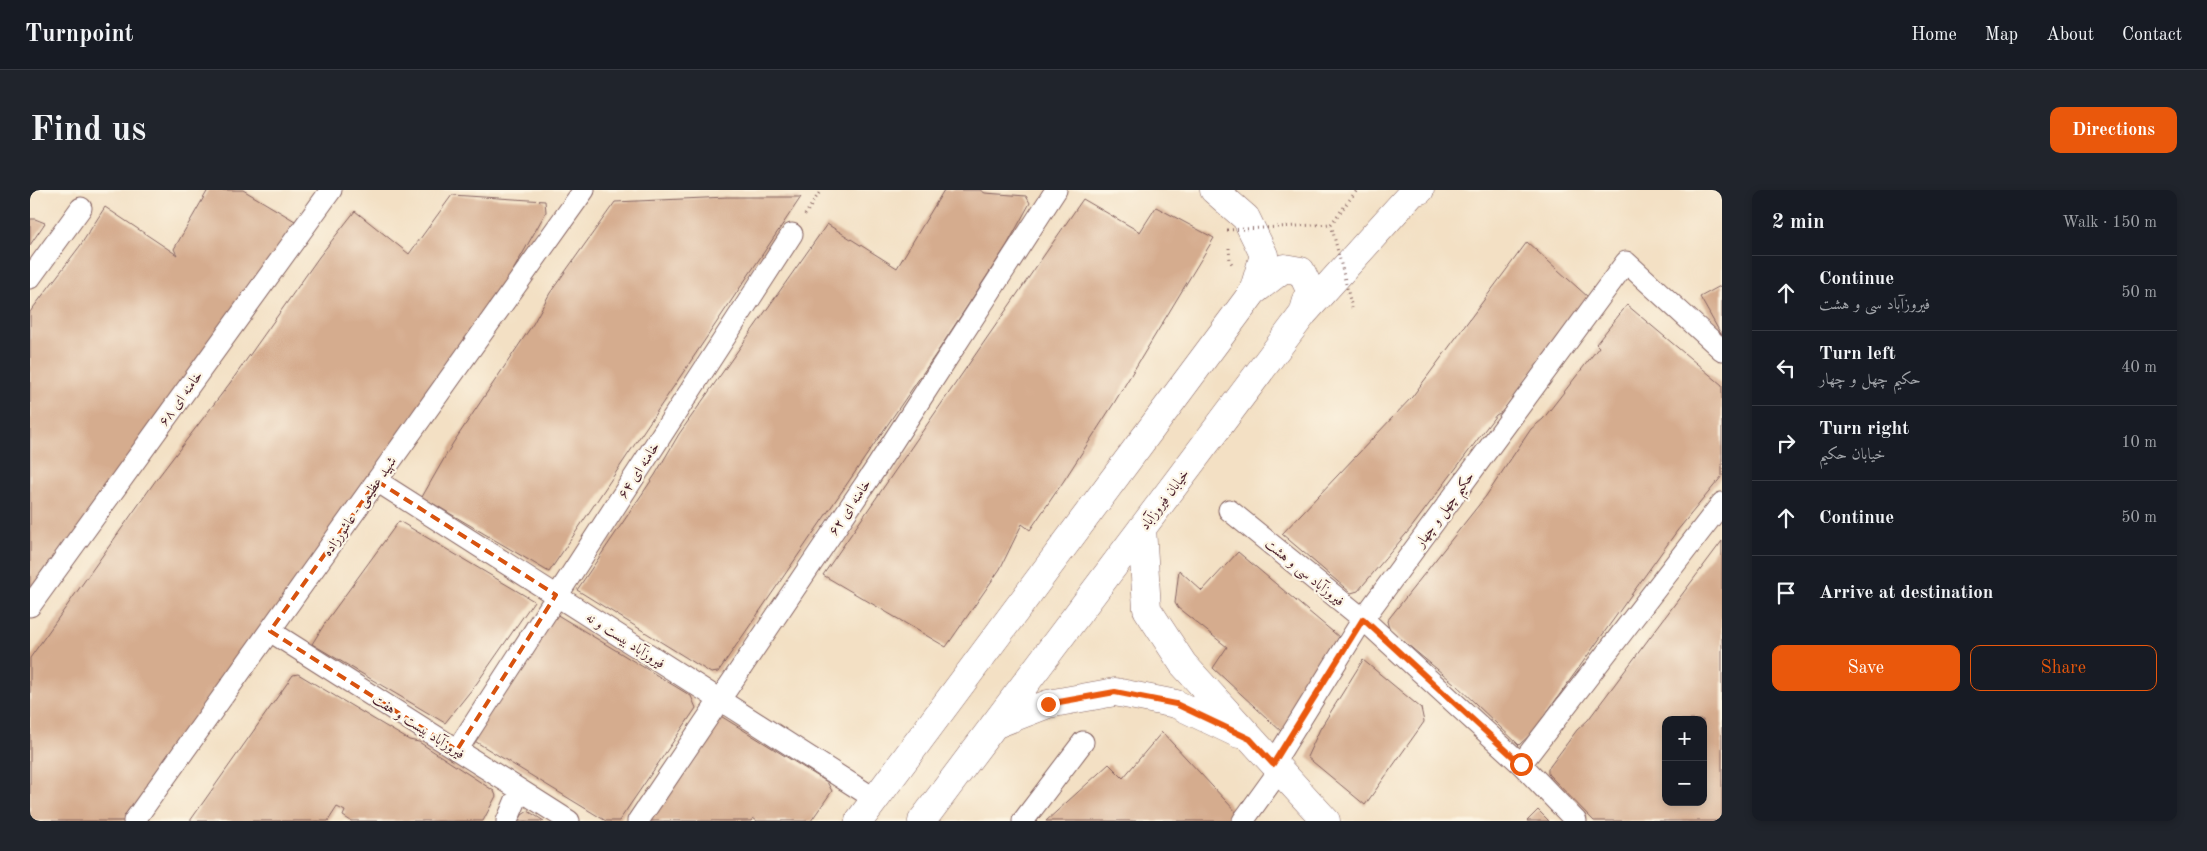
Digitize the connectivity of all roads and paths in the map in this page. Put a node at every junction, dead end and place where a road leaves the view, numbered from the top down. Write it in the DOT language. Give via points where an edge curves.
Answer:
graph roads {
  1 [pos="330,190"];
  2 [pos="584,190"];
  3 [pos="821,190"];
  4 [pos="1056,190"];
  5 [pos="1214,190"];
  6 [pos="1357,190"];
  7 [pos="1420,190"];
  8 [pos="81,208"];
  9 [pos="1332,224"];
  10 [pos="1227,230"];
  11 [pos="792,234"];
  12 [pos="30,278"];
  13 [pos="1253,292"];
  14 [pos="1352,308"];
  15 [pos="1304,314"];
  16 [pos="1722,350"];
  17 [pos="377,481"];
  18 [pos="1722,503"];
  19 [pos="1229,510"];
  20 [pos="1142,528"];
  21 [pos="556,595"];
  22 [pos="30,606"];
  23 [pos="1363,619"];
  24 [pos="270,630"];
  25 [pos="719,700"];
  26 [pos="994,725"];
  27 [pos="1250,739"];
  28 [pos="1083,742"];
  29 [pos="457,750"];
  30 [pos="1521,764"];
  31 [pos="1276,767"];
  32 [pos="520,790"];
  33 [pos="874,799"];
  34 [pos="134,821"];
  35 [pos="507,821"];
  36 [pos="569,821"];
  37 [pos="638,821"];
  38 [pos="859,821"];
  39 [pos="922,821"];
  40 [pos="1023,821"];
  41 [pos="1243,821"];
  42 [pos="1326,821"];
  43 [pos="1576,821"];
  1 -- 22 [label="street, خامنه ای ۶۸"];
  2 -- 17 [label="street, شهید عظیمی - عاشورزاده"];
  3 -- 11 [label="path"];
  4 -- 25 [label="street, خامنه ای ۶۲" via="881,460"];
  5 -- 13 [label="main road" via="1246,218 1264,255"];
  6 -- 9 [label="path"];
  7 -- 15 [label="main road, خیابان فیروزآباد" via="1413,192"];
  8 -- 12 [label="street"];
  9 -- 10 [label="path, bridge"];
  9 -- 14 [label="path, bridge"];
  11 -- 21 [label="street, خامنه ای ۶۴"];
  13 -- 15 [label="main road" via="1284,268 1301,272 1310,290"];
  13 -- 33 [label="main road"];
  15 -- 20 [label="main road, خیابان فیروزآباد"];
  16 -- 23 [label="street, حکیم چهل و چهار" via="1626,262"];
  17 -- 21 [label="street, فیروزآباد بیست و نه"];
  17 -- 24 [label="street, شهید عظیمی - عاشورزاده"];
  18 -- 30 [label="street"];
  19 -- 23 [label="street, فیروزآباد سی و هشت"];
  20 -- 26 [label="main road, خیابان فیروزآباد"];
  20 -- 27 [label="main road" via="1147,609 1183,664"];
  21 -- 25 [label="street, فیروزآباد بیست و نه"];
  21 -- 29 [label="street, خامنه ای ۶۴"];
  23 -- 30 [label="street, فیروزآباد سی و هشت"];
  23 -- 31 [label="street, حکیم چهل و چهار"];
  24 -- 29 [label="street, فیروزآباد بیست و هفت"];
  24 -- 34 [label="street, شهید عظیمی - عاشورزاده"];
  25 -- 33 [label="street, فیروزآباد بیست و نه"];
  25 -- 37 [label="street, خامنه ای ۶۲"];
  26 -- 27 [label="main road" via="1048,704 1115,692 1176,704"];
  26 -- 39 [label="main road, خیابان فیروزآباد"];
  27 -- 31 [label="main road"];
  28 -- 40 [label="street"];
  29 -- 32 [label="street, فیروزآباد بیست و هفت"];
  30 -- 43 [label="street, فیروزآباد سی و هشت"];
  31 -- 41 [label="street, حکیم چهل و چهار"];
  31 -- 42 [label="main road"];
  32 -- 35 [label="street"];
  32 -- 36 [label="street, فیروزآباد بیست و هفت"];
  33 -- 38 [label="main road"];
}
